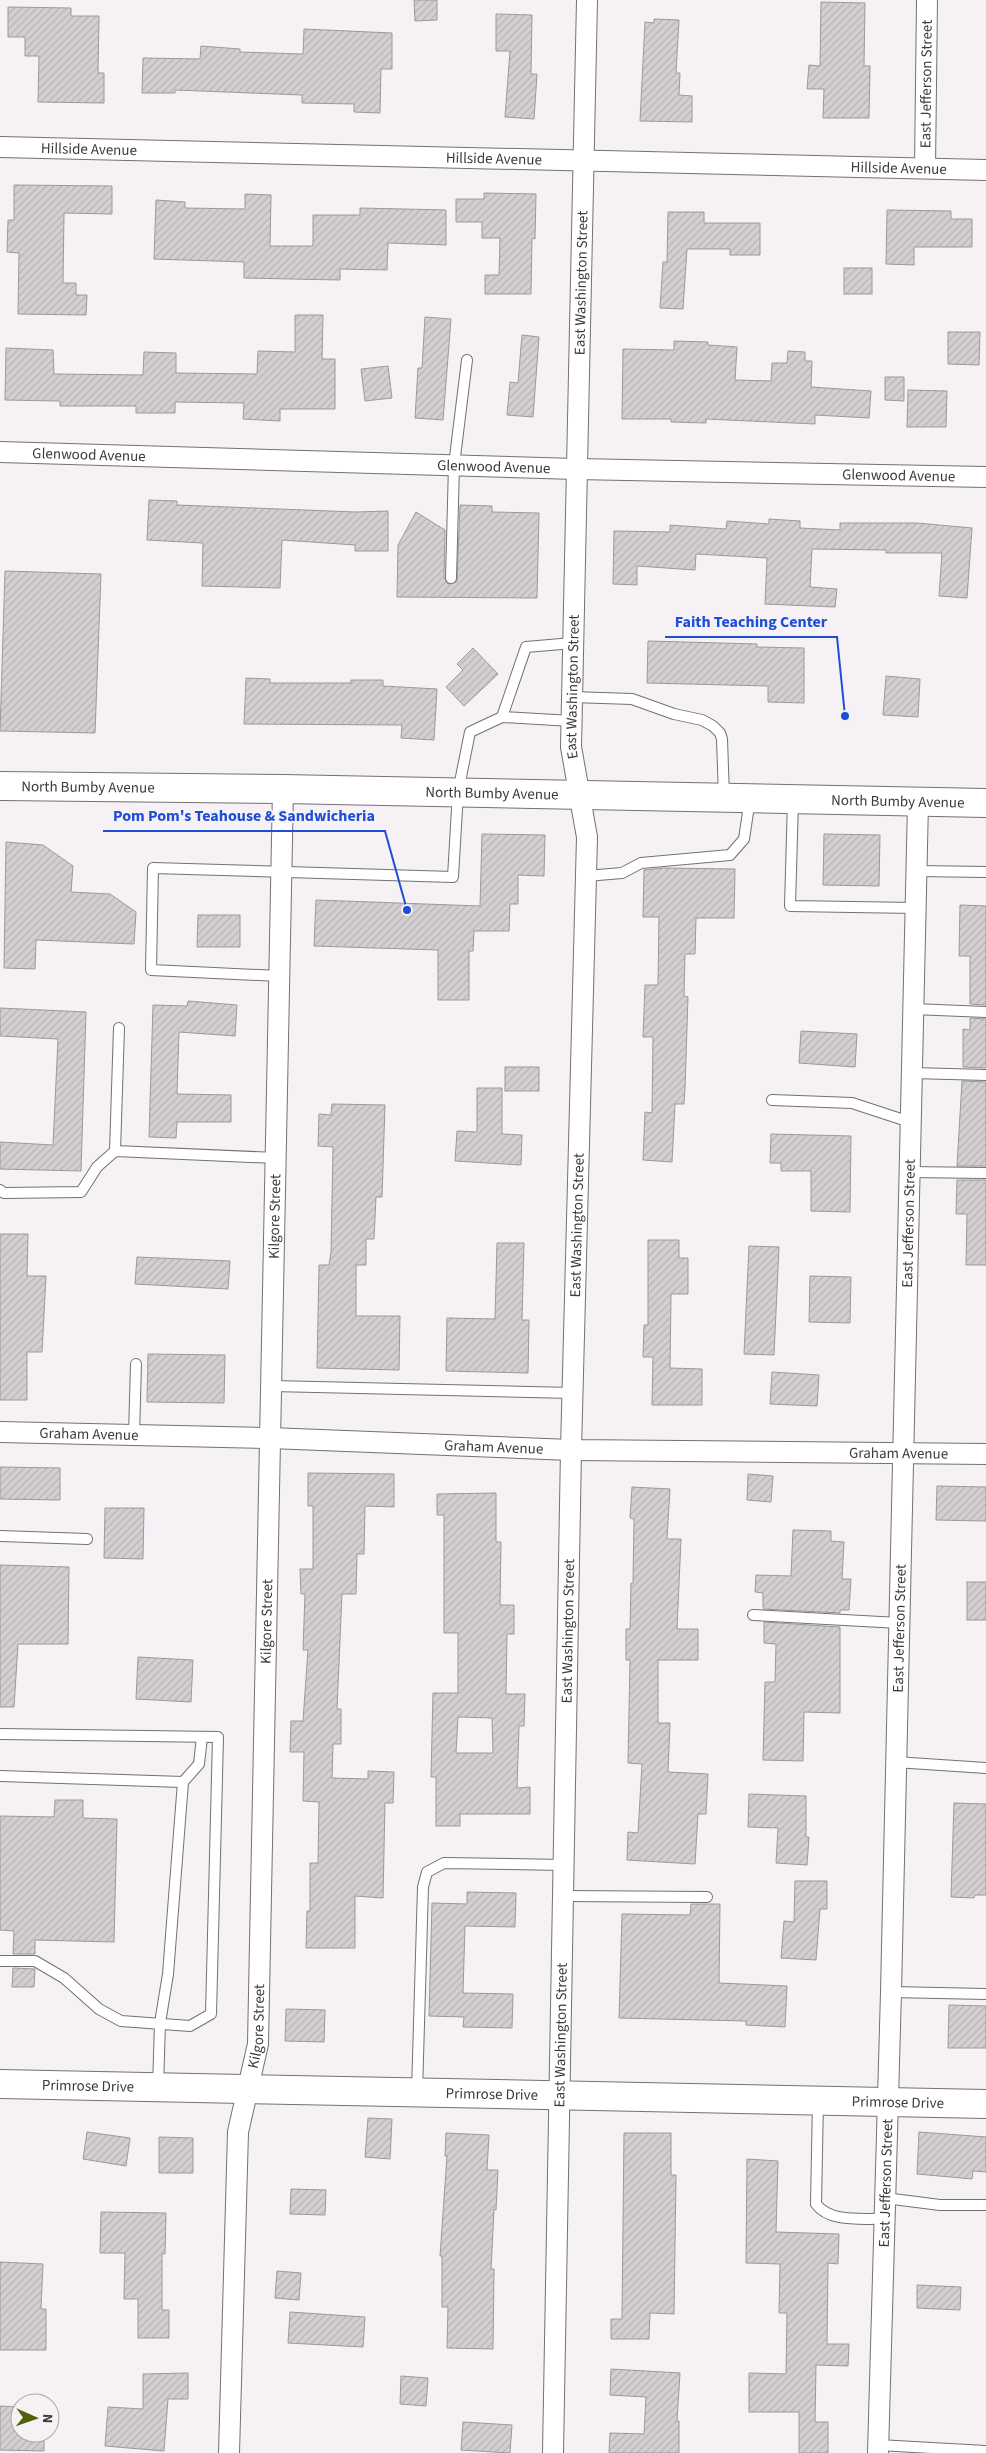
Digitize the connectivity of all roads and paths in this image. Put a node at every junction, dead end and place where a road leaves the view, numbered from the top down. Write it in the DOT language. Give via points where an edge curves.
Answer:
graph roads {
  1 [pos="587,0"];
  2 [pos="927,0"];
  3 [pos="0,147"];
  4 [pos="585,160"];
  5 [pos="925,168"];
  6 [pos="986,170"];
  7 [pos="467,360"];
  8 [pos="0,452"];
  9 [pos="454,465"];
  10 [pos="576,469"];
  11 [pos="986,477"];
  12 [pos="451,578"];
  13 [pos="573,643"];
  14 [pos="572,697"];
  15 [pos="502,717"];
  16 [pos="572,721"];
  17 [pos="0,786"];
  18 [pos="283,789"];
  19 [pos="458,792"];
  20 [pos="580,794"];
  21 [pos="737,798"];
  22 [pos="793,800"];
  23 [pos="918,803"];
  24 [pos="986,803"];
  25 [pos="916,870"];
  26 [pos="282,871"];
  27 [pos="986,872"];
  28 [pos="586,876"];
  29 [pos="915,908"];
  30 [pos="279,976"];
  31 [pos="913,1009"];
  32 [pos="986,1012"];
  33 [pos="119,1028"];
  34 [pos="912,1073"];
  35 [pos="986,1075"];
  36 [pos="772,1100"];
  37 [pos="910,1122"];
  38 [pos="115,1152"];
  39 [pos="276,1158"];
  40 [pos="909,1172"];
  41 [pos="986,1173"];
  42 [pos="0,1190"];
  43 [pos="136,1364"];
  44 [pos="272,1386"];
  45 [pos="573,1393"];
  46 [pos="0,1432"];
  47 [pos="134,1435"];
  48 [pos="270,1438"];
  49 [pos="571,1450"];
  50 [pos="903,1453"];
  51 [pos="986,1454"];
  52 [pos="0,1536"];
  53 [pos="87,1539"];
  54 [pos="753,1616"];
  55 [pos="899,1623"];
  56 [pos="0,1734"];
  57 [pos="202,1737"];
  58 [pos="896,1762"];
  59 [pos="986,1768"];
  60 [pos="0,1776"];
  61 [pos="183,1782"];
  62 [pos="565,1865"];
  63 [pos="564,1896"];
  64 [pos="707,1897"];
  65 [pos="0,1960"];
  66 [pos="891,1992"];
  67 [pos="986,1994"];
  68 [pos="160,2024"];
  69 [pos="0,2084"];
  70 [pos="158,2088"];
  71 [pos="248,2090"];
  72 [pos="417,2092"];
  73 [pos="561,2094"];
  74 [pos="818,2100"];
  75 [pos="887,2101"];
  76 [pos="986,2104"];
  77 [pos="885,2198"];
  78 [pos="986,2205"];
  79 [pos="884,2219"];
  80 [pos="878,2449"];
  81 [pos="986,2451"];
  82 [pos="229,2453"];
  83 [pos="553,2453"];
  1 -- 4 [label="street, East Washington Street"];
  2 -- 5 [label="street, East Jefferson Street"];
  3 -- 4 [label="street, Hillside Avenue"];
  4 -- 5 [label="street, Hillside Avenue"];
  4 -- 10 [label="street, East Washington Street"];
  5 -- 6 [label="street, Hillside Avenue"];
  7 -- 9 [label="lane"];
  8 -- 9 [label="street, Glenwood Avenue"];
  9 -- 10 [label="street, Glenwood Avenue"];
  9 -- 12 [label="lane"];
  10 -- 11 [label="street, Glenwood Avenue"];
  10 -- 13 [label="street, East Washington Street"];
  13 -- 14 [label="street, East Washington Street"];
  13 -- 15 [label="lane" via="526,647"];
  14 -- 16 [label="street, East Washington Street"];
  14 -- 21 [label="lane" via="632,699 713,726 722,739"];
  15 -- 16 [label="lane"];
  15 -- 19 [label="lane" via="470,732"];
  16 -- 20 [label="street, East Washington Street" via="572,747"];
  17 -- 18 [label="street, North Bumby Avenue"];
  18 -- 19 [label="street, North Bumby Avenue"];
  18 -- 26 [label="street, Kilgore Street"];
  19 -- 20 [label="street, North Bumby Avenue"];
  19 -- 26 [label="lane" via="453,877"];
  20 -- 21 [label="street, North Bumby Avenue"];
  20 -- 28 [label="street, East Washington Street" via="587,837"];
  21 -- 22 [label="street, North Bumby Avenue"];
  21 -- 28 [label="lane" via="744,839 730,855 641,863 622,873"];
  22 -- 23 [label="street, North Bumby Avenue"];
  22 -- 29 [label="lane" via="790,906"];
  23 -- 24 [label="street, North Bumby Avenue"];
  23 -- 25 [label="street, East Jefferson Street"];
  25 -- 27 [label="lane"];
  25 -- 29 [label="street, East Jefferson Street"];
  26 -- 30 [label="street, Kilgore Street"];
  26 -- 30 [label="lane" via="153,868 151,970"];
  28 -- 45 [label="street, East Washington Street"];
  29 -- 31 [label="street, East Jefferson Street"];
  30 -- 39 [label="street, Kilgore Street"];
  31 -- 32 [label="lane"];
  31 -- 34 [label="street, East Jefferson Street"];
  33 -- 38 [label="lane"];
  34 -- 35 [label="lane"];
  34 -- 37 [label="street, East Jefferson Street"];
  36 -- 37 [label="lane" via="852,1103"];
  37 -- 40 [label="street, East Jefferson Street"];
  38 -- 39 [label="lane"];
  38 -- 42 [label="lane" via="97,1167 81,1192 4,1193"];
  39 -- 44 [label="street, Kilgore Street"];
  40 -- 41 [label="lane"];
  40 -- 50 [label="street, East Jefferson Street"];
  43 -- 47 [label="lane"];
  44 -- 45 [label="lane"];
  44 -- 48 [label="street, Kilgore Street"];
  45 -- 49 [label="street, East Washington Street"];
  46 -- 47 [label="street, Graham Avenue"];
  47 -- 48 [label="street, Graham Avenue"];
  48 -- 49 [label="street, Graham Avenue"];
  48 -- 71 [label="street, Kilgore Street" via="258,2044"];
  49 -- 50 [label="street, Graham Avenue"];
  49 -- 62 [label="street, East Washington Street"];
  50 -- 51 [label="street, Graham Avenue"];
  50 -- 55 [label="street, East Jefferson Street"];
  52 -- 53 [label="lane"];
  54 -- 55 [label="lane"];
  55 -- 58 [label="street, East Jefferson Street"];
  56 -- 57 [label="lane"];
  57 -- 61 [label="lane" via="199,1764"];
  57 -- 68 [label="lane" via="218,1737 211,2014 190,2026"];
  58 -- 59 [label="lane"];
  58 -- 66 [label="street, East Jefferson Street"];
  60 -- 61 [label="lane"];
  61 -- 68 [label="lane" via="168,1974"];
  62 -- 63 [label="street, East Washington Street"];
  62 -- 72 [label="lane" via="444,1863 427,1872 422,1887"];
  63 -- 64 [label="lane"];
  63 -- 73 [label="street, East Washington Street"];
  65 -- 68 [label="lane" via="35,1961 64,1978 99,2009 121,2021"];
  66 -- 67 [label="lane"];
  66 -- 75 [label="street, East Jefferson Street"];
  68 -- 70 [label="lane"];
  69 -- 70 [label="street, Primrose Drive"];
  70 -- 71 [label="street, Primrose Drive"];
  71 -- 72 [label="street, Primrose Drive"];
  71 -- 82 [label="street, Kilgore Street" via="238,2132"];
  72 -- 73 [label="street, Primrose Drive"];
  73 -- 74 [label="street, Primrose Drive"];
  73 -- 83 [label="street, East Washington Street"];
  74 -- 75 [label="street, Primrose Drive"];
  74 -- 79 [label="lane" via="816,2204 822,2212 830,2215"];
  75 -- 76 [label="street, Primrose Drive"];
  75 -- 77 [label="street, East Jefferson Street"];
  77 -- 78 [label="lane"];
  77 -- 79 [label="street, East Jefferson Street"];
  79 -- 80 [label="street, East Jefferson Street"];
  80 -- 81 [label="lane"];
}
